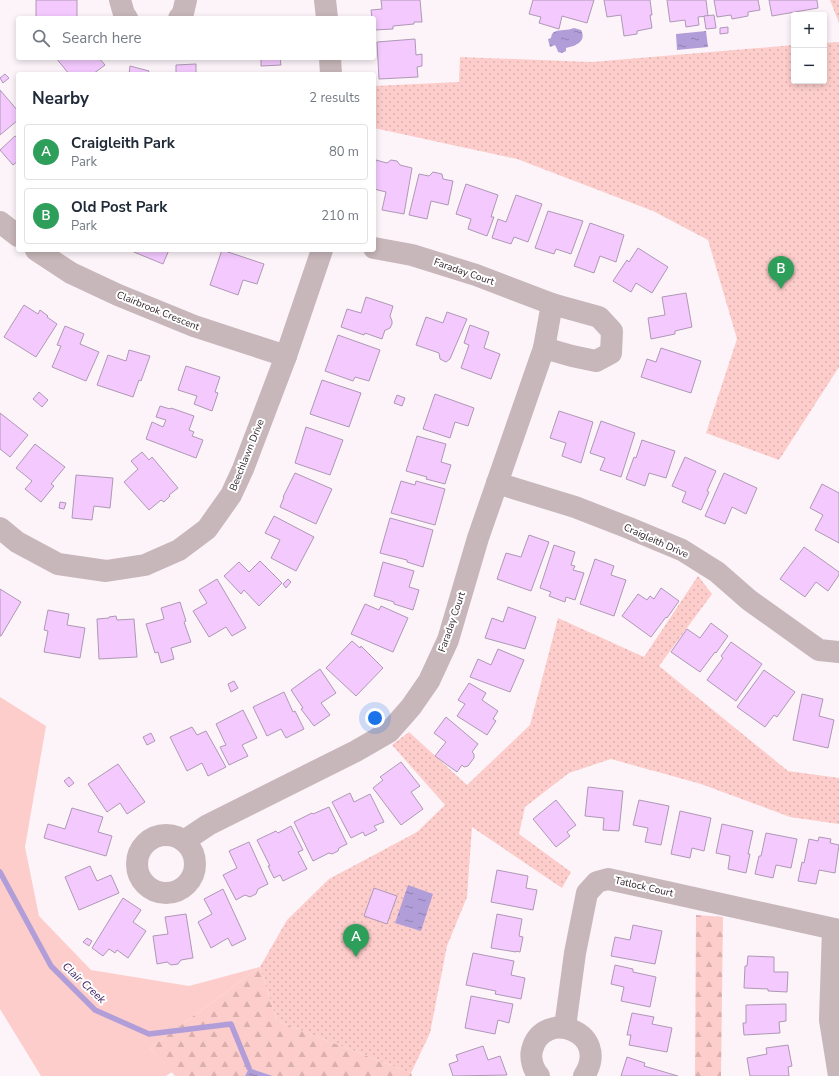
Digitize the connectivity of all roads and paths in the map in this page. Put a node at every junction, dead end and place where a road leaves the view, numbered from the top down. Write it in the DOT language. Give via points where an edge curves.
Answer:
graph roads {
  1 [pos="120,0"];
  2 [pos="186,0"];
  3 [pos="325,0"];
  4 [pos="126,16"];
  5 [pos="180,16"];
  6 [pos="327,16"];
  7 [pos="330,60"];
  8 [pos="331,72"];
  9 [pos="0,222"];
  10 [pos="16,234"];
  11 [pos="376,248"];
  12 [pos="39,252"];
  13 [pos="321,252"];
  14 [pos="552,304"];
  15 [pos="544,348"];
  16 [pos="286,356"];
  17 [pos="497,483"];
  18 [pos="0,528"];
  19 [pos="839,652"];
  20 [pos="184,841"];
  21 [pos="836,930"];
  22 [pos="566,1027"];
  23 [pos="539,1076"];
  24 [pos="584,1076"];
  25 [pos="839,1076"];
  1 -- 4 [label="street"];
  2 -- 5 [label="street"];
  3 -- 6 [label="street"];
  7 -- 8 [label="street"];
  9 -- 10 [label="street"];
  11 -- 14 [label="street, Faraday Court" via="412,255 476,275"];
  12 -- 16 [label="street, Clairbrook Crescent" via="71,273 118,295 194,326"];
  13 -- 16 [label="street, Beechlawn Drive"];
  14 -- 15 [label="street, Faraday Court"];
  14 -- 15 [label="street, Faraday Court" via="598,317 612,331 611,353 596,361"];
  15 -- 17 [label="street, Faraday Court"];
  16 -- 18 [label="street, Beechlawn Drive" via="231,496 207,529 179,550 145,566 106,570 58,564 17,542"];
  17 -- 19 [label="street, Craigleith Drive" via="575,508 682,550 717,572 749,600 819,650"];
  17 -- 20 [label="street, Faraday Court" via="448,640 429,680 411,707 389,732 208,825"];
  21 -- 22 [label="street, Tatlock Court" via="608,879 597,882 587,893 575,953"];
  21 -- 25 [label="street" via="830,1020"];
  22 -- 23 [label="street" via="548,1030 534,1045 532,1063"];
  22 -- 24 [label="street" via="584,1037 589,1046 589,1068"];
}
